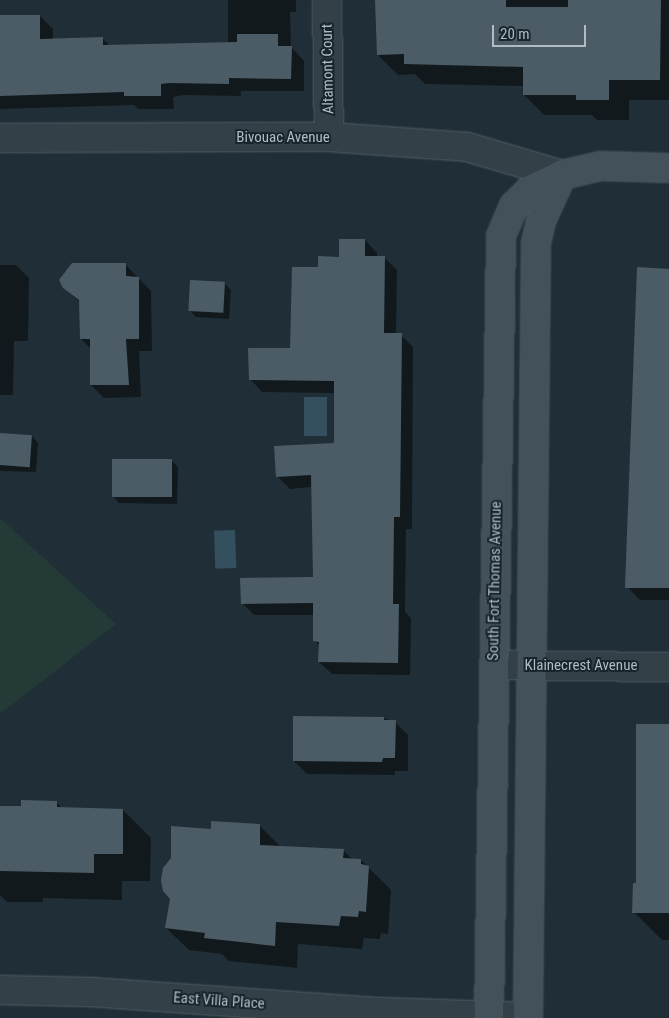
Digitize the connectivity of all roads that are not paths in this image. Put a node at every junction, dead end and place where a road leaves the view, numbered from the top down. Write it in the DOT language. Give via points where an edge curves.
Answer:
graph roads {
  1 [pos="327,0"];
  2 [pos="330,137"];
  3 [pos="0,138"];
  4 [pos="669,168"];
  5 [pos="562,175"];
  6 [pos="494,665"];
  7 [pos="533,667"];
  8 [pos="669,667"];
  9 [pos="0,990"];
  10 [pos="489,1016"];
  11 [pos="528,1017"];
  1 -- 2 [label="street, Altamont Court"];
  2 -- 3 [label="street, Bivouac Avenue"];
  2 -- 5 [label="street, Bivouac Avenue" via="467,147"];
  4 -- 5 [label="main road, South Fort Thomas Avenue" via="600,166"];
  5 -- 6 [label="main road, South Fort Thomas Avenue" via="530,190 514,206 501,236"];
  5 -- 7 [label="main road" via="541,221 536,243"];
  6 -- 7 [label="street, Klainecrest Avenue"];
  6 -- 10 [label="main road, South Fort Thomas Avenue"];
  7 -- 8 [label="street, Klainecrest Avenue"];
  7 -- 11 [label="main road"];
  9 -- 10 [label="street, East Villa Place" via="90,992 379,1012"];
  10 -- 11 [label="street, East Villa Place"];
}
